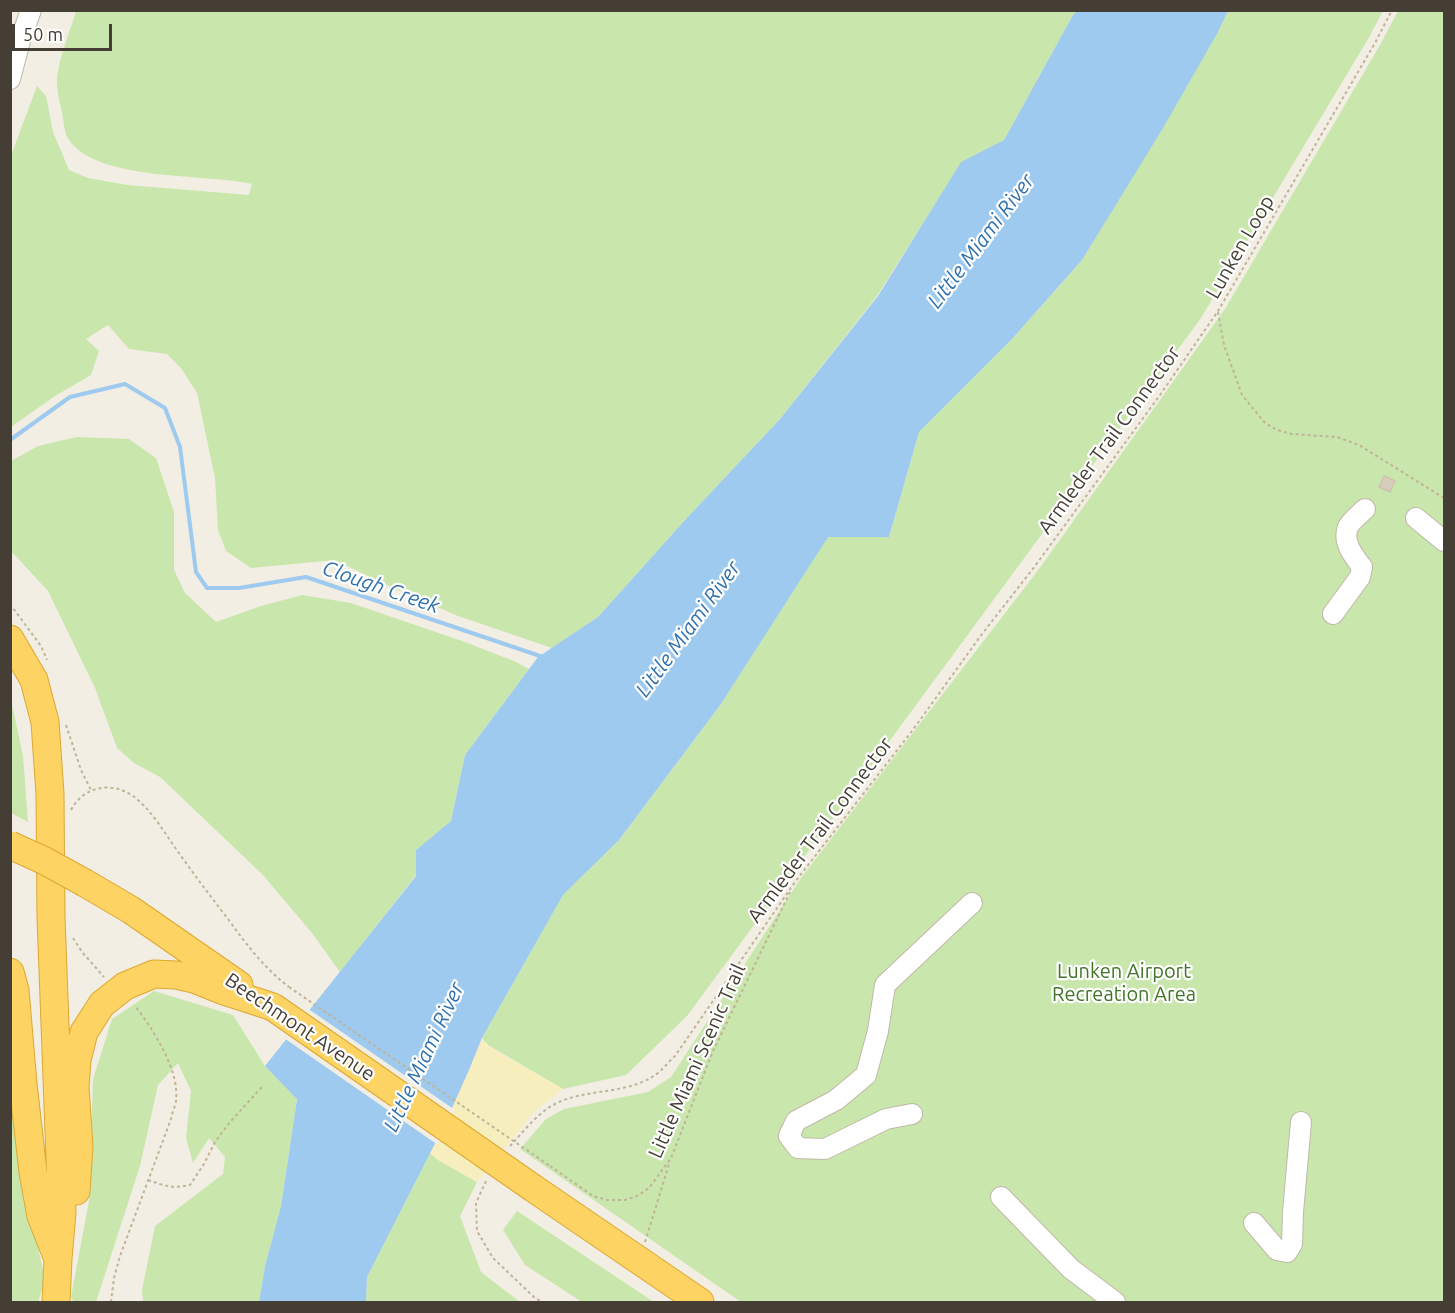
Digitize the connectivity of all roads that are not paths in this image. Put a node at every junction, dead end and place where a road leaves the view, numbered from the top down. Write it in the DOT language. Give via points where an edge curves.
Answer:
graph roads {
  1 [pos="31,10"];
  2 [pos="10,79"];
  3 [pos="1365,509"];
  4 [pos="1416,518"];
  5 [pos="1444,541"];
  6 [pos="1333,614"];
  7 [pos="10,639"];
  8 [pos="10,662"];
  9 [pos="10,845"];
  10 [pos="972,903"];
  11 [pos="10,972"];
  12 [pos="281,997"];
  13 [pos="912,1114"];
  14 [pos="1302,1122"];
  15 [pos="1001,1197"];
  16 [pos="1254,1223"];
  17 [pos="54,1249"];
  18 [pos="56,1302"];
  19 [pos="700,1302"];
  20 [pos="1115,1302"];
  1 -- 2 [label="street"];
  3 -- 6 [label="street" via="1348,526 1346,540 1362,567 1360,577"];
  4 -- 5 [label="street"];
  7 -- 17 [label="highway" via="34,680 45,722 62,1212"];
  8 -- 17 [label="highway" via="30,712 39,766 39,933"];
  9 -- 12 [label="highway, Beechmont Avenue, bridge" via="131,910 218,971"];
  10 -- 13 [label="street" via="885,985 866,1075 836,1100 796,1121 789,1136 798,1148 825,1149 886,1119"];
  11 -- 17 [label="highway" via="33,1172 41,1216"];
  12 -- 17 [label="highway" via="224,991 194,979 154,974 125,986 102,1005 84,1032 77,1060 77,1187 69,1232"];
  12 -- 19 [label="highway, Beechmont Avenue, bridge" via="533,1188"];
  14 -- 16 [label="street" via="1292,1245 1287,1252 1277,1250"];
  15 -- 20 [label="street" via="1071,1269"];
  17 -- 18 [label="highway"];
}
